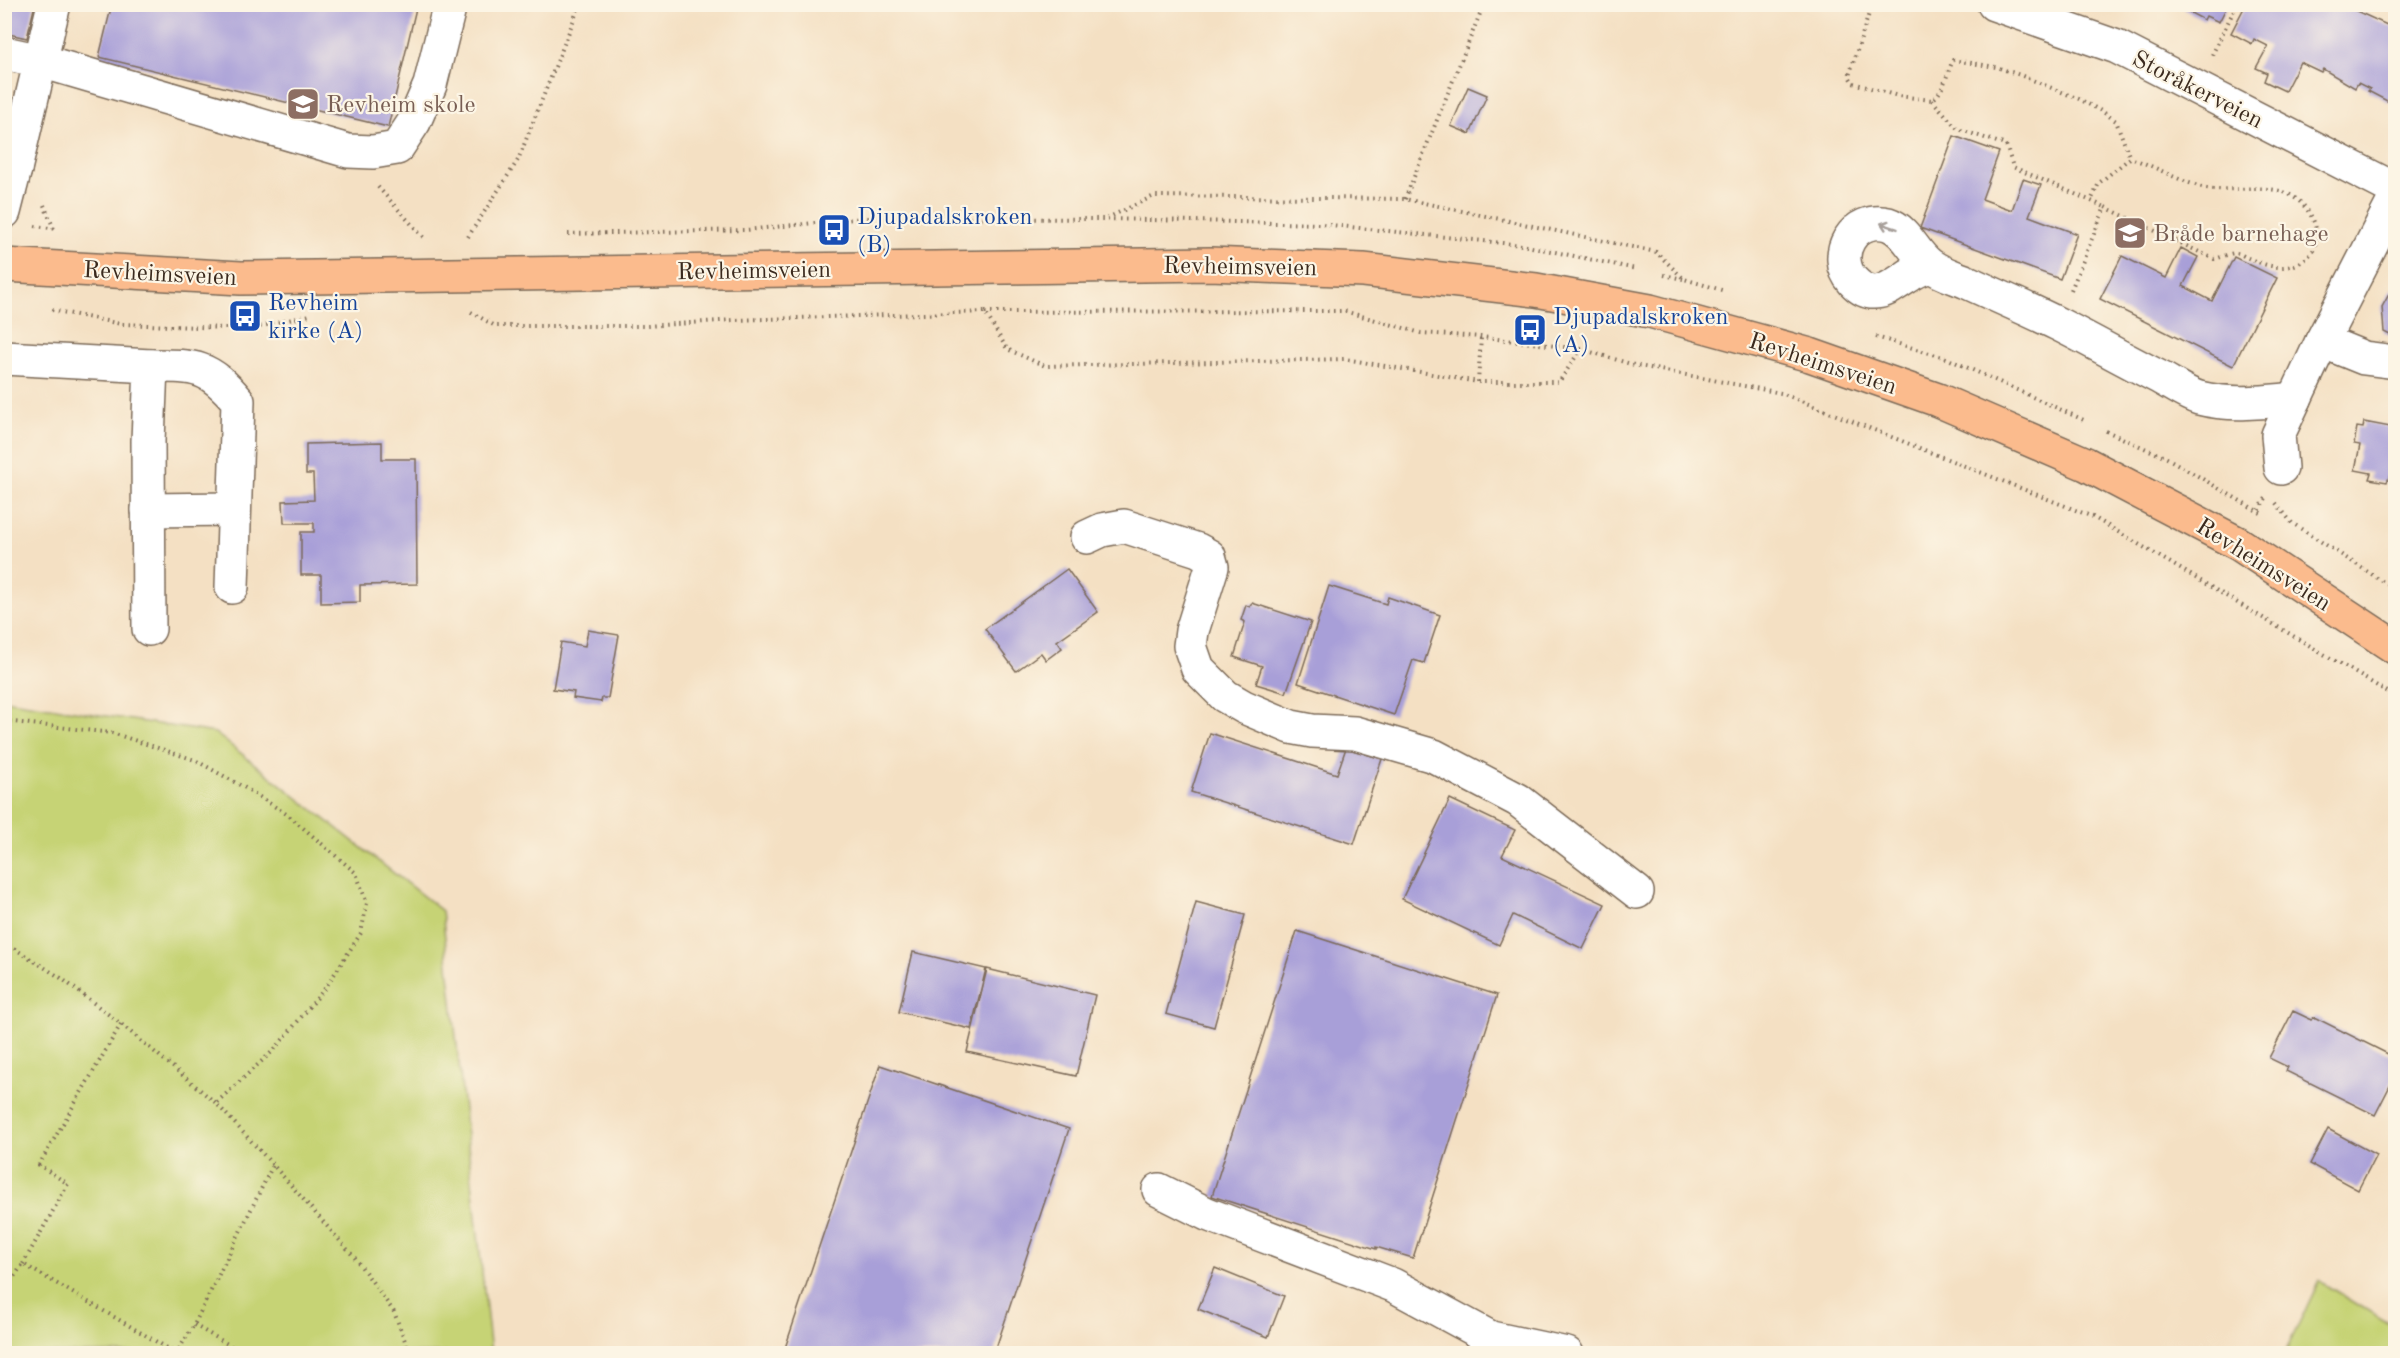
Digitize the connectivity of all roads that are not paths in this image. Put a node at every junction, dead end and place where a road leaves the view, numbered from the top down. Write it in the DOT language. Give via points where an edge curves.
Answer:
graph roads {
  1 [pos="54,4"];
  2 [pos="450,4"];
  3 [pos="1994,4"];
  4 [pos="4,53"];
  5 [pos="41,61"];
  6 [pos="10,167"];
  7 [pos="2396,190"];
  8 [pos="2396,197"];
  9 [pos="14,219"];
  10 [pos="1930,266"];
  11 [pos="5,267"];
  12 [pos="2322,341"];
  13 [pos="4,358"];
  14 [pos="2396,362"];
  15 [pos="151,366"];
  16 [pos="2295,399"];
  17 [pos="2274,481"];
  18 [pos="233,509"];
  19 [pos="148,510"];
  20 [pos="1087,537"];
  21 [pos="232,587"];
  22 [pos="149,629"];
  23 [pos="2396,648"];
  24 [pos="1637,892"];
  25 [pos="1159,1190"];
  26 [pos="1567,1353"];
  1 -- 5 [label="street"];
  2 -- 5 [label="street" via="430,86 414,122 397,148 373,152 348,151"];
  3 -- 7 [label="street, Storåkerveien" via="2117,47"];
  4 -- 5 [label="street"];
  5 -- 6 [label="street"];
  6 -- 9 [label="street"];
  8 -- 12 [label="street"];
  10 -- 16 [label="street" via="2058,324 2198,398 2243,404"];
  11 -- 23 [label="main road, Revheimsveien" via="241,278 1210,264 1363,270 1536,290 1661,315 1810,356 1938,400 2086,464 2239,544"];
  12 -- 14 [label="street" via="2364,358"];
  12 -- 16 [label="street"];
  13 -- 15 [label="street"];
  15 -- 18 [label="street" via="191,366 221,381 238,401"];
  15 -- 19 [label="street"];
  16 -- 17 [label="street" via="2278,435"];
  18 -- 19 [label="street"];
  18 -- 21 [label="street"];
  19 -- 22 [label="street"];
  20 -- 24 [label="street" via="1124,526 1209,556 1212,567 1190,646 1198,669 1225,696 1291,727 1355,733 1434,756 1518,800"];
  25 -- 26 [label="street" via="1207,1214 1393,1286 1491,1338"];
}
